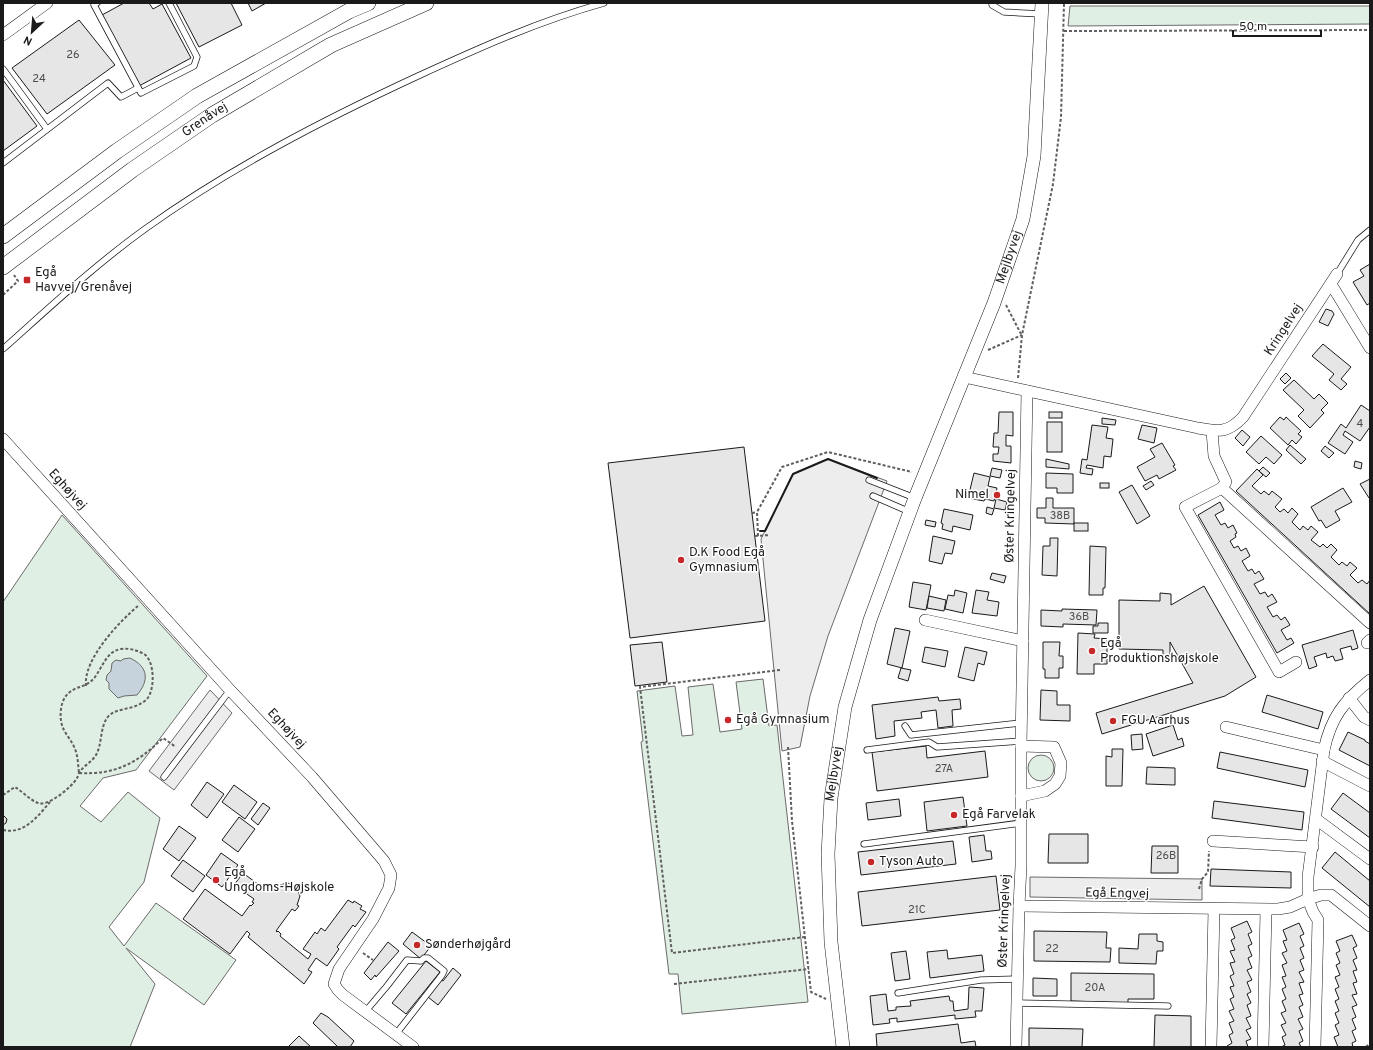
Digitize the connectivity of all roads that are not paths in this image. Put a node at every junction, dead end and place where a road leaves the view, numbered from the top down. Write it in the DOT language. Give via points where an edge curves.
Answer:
graph roads {
  1 [pos="47,3"];
  2 [pos="97,3"];
  3 [pos="169,3"];
  4 [pos="368,3"];
  5 [pos="426,3"];
  6 [pos="604,3"];
  7 [pos="992,3"];
  8 [pos="1042,9"];
  9 [pos="3,35"];
  10 [pos="3,69"];
  11 [pos="138,88"];
  12 [pos="47,129"];
  13 [pos="3,163"];
  14 [pos="1370,230"];
  15 [pos="3,236"];
  16 [pos="5,266"];
  17 [pos="1334,279"];
  18 [pos="1370,348"];
  19 [pos="3,349"];
  20 [pos="964,377"];
  21 [pos="1022,390"];
  22 [pos="1212,431"];
  23 [pos="3,439"];
  24 [pos="869,480"];
  25 [pos="1222,488"];
  26 [pos="874,496"];
  27 [pos="915,498"];
  28 [pos="910,512"];
  29 [pos="925,620"];
  30 [pos="1370,622"];
  31 [pos="1023,641"];
  32 [pos="1296,662"];
  33 [pos="1370,680"];
  34 [pos="230,690"];
  35 [pos="1349,698"];
  36 [pos="1370,720"];
  37 [pos="1022,723"];
  38 [pos="905,726"];
  39 [pos="1226,727"];
  40 [pos="1021,744"];
  41 [pos="867,750"];
  42 [pos="1323,756"];
  43 [pos="164,777"];
  44 [pos="1370,786"];
  45 [pos="1021,796"];
  46 [pos="1316,819"];
  47 [pos="1021,823"];
  48 [pos="1213,842"];
  49 [pos="864,844"];
  50 [pos="1313,847"];
  51 [pos="1370,859"];
  52 [pos="1308,899"];
  53 [pos="1019,906"];
  54 [pos="1214,909"];
  55 [pos="1266,910"];
  56 [pos="1370,926"];
  57 [pos="1017,979"];
  58 [pos="898,993"];
  59 [pos="1017,1003"];
  60 [pos="1168,1006"];
  61 [pos="365,1012"];
  62 [pos="396,1034"];
  63 [pos="413,1047"];
  64 [pos="843,1047"];
  65 [pos="1016,1047"];
  66 [pos="1211,1047"];
  67 [pos="1263,1047"];
  68 [pos="1315,1047"];
  1 -- 9 [label="street"];
  2 -- 11 [label="lane" via="94,5"];
  3 -- 11 [label="lane" via="197,56 194,66 141,93"];
  4 -- 15 [label="main road, Grenåvej" via="349,10 197,96 110,156"];
  5 -- 16 [label="main road, Grenåvej" via="331,45 212,114 132,170"];
  6 -- 19 [label="lane" via="534,26 434,69 321,122 247,162 144,230"];
  7 -- 8 [label="lane" via="1004,12"];
  8 -- 20 [label="street, Mejlbyvej" via="1034,156 1023,219"];
  10 -- 12 [label="lane"];
  11 -- 12 [label="lane" via="121,97 108,83"];
  12 -- 13 [label="lane"];
  14 -- 17 [label="lane, Kringelvej" via="1358,240"];
  17 -- 18 [label="street"];
  17 -- 22 [label="street, Kringelvej" via="1243,417 1230,429"];
  20 -- 21 [label="street, Kringelvej"];
  20 -- 27 [label="street, Mejlbyvej"];
  21 -- 22 [label="street, Kringelvej"];
  21 -- 31 [label="street, Øster Kringelvej"];
  22 -- 25 [label="street" via="1214,456 1226,482"];
  23 -- 34 [label="street, Eghøjvej"];
  24 -- 27 [label="lane"];
  25 -- 30 [label="street"];
  25 -- 32 [label="street" via="1185,507 1279,672"];
  26 -- 28 [label="lane"];
  27 -- 28 [label="street, Mejlbyvej"];
  28 -- 64 [label="street, Mejlbyvej" via="870,620 845,707 831,798 828,854 830,934"];
  29 -- 31 [label="street"];
  31 -- 37 [label="street, Øster Kringelvej"];
  33 -- 35 [label="street"];
  34 -- 43 [label="lane"];
  34 -- 61 [label="street, Eghøjvej" via="368,842 391,875 389,888 373,919 339,970 334,984 343,995"];
  35 -- 36 [label="street" via="1364,717"];
  35 -- 42 [label="street" via="1334,718 1327,734"];
  37 -- 38 [label="lane" via="911,735"];
  37 -- 40 [label="street, Øster Kringelvej"];
  39 -- 42 [label="street"];
  40 -- 41 [label="lane" via="936,747 929,742"];
  40 -- 45 [label="street, Øster Kringelvej"];
  40 -- 45 [label="street" via="1054,747 1061,763 1060,776 1055,784 1045,791"];
  42 -- 44 [label="street"];
  42 -- 46 [label="street"];
  45 -- 47 [label="street, Øster Kringelvej"];
  46 -- 50 [label="street"];
  46 -- 51 [label="street"];
  47 -- 49 [label="lane"];
  47 -- 53 [label="street, Øster Kringelvej"];
  48 -- 50 [label="street"];
  50 -- 52 [label="street"];
  52 -- 55 [label="street, Egå Engvej" via="1290,907"];
  52 -- 56 [label="street, Egå Engvej" via="1321,895 1331,896"];
  52 -- 68 [label="street" via="1318,920"];
  53 -- 54 [label="street, Egå Engvej"];
  53 -- 57 [label="street, Øster Kringelvej"];
  54 -- 55 [label="street, Egå Engvej"];
  54 -- 66 [label="street"];
  55 -- 67 [label="street"];
  57 -- 58 [label="lane" via="981,980"];
  57 -- 59 [label="street, Øster Kringelvej"];
  59 -- 60 [label="lane"];
  59 -- 65 [label="street, Øster Kringelvej"];
  61 -- 62 [label="street, Eghøjvej"];
  61 -- 62 [label="lane" via="407,960 421,962 428,958 444,971"];
  62 -- 63 [label="street, Eghøjvej"];
}
